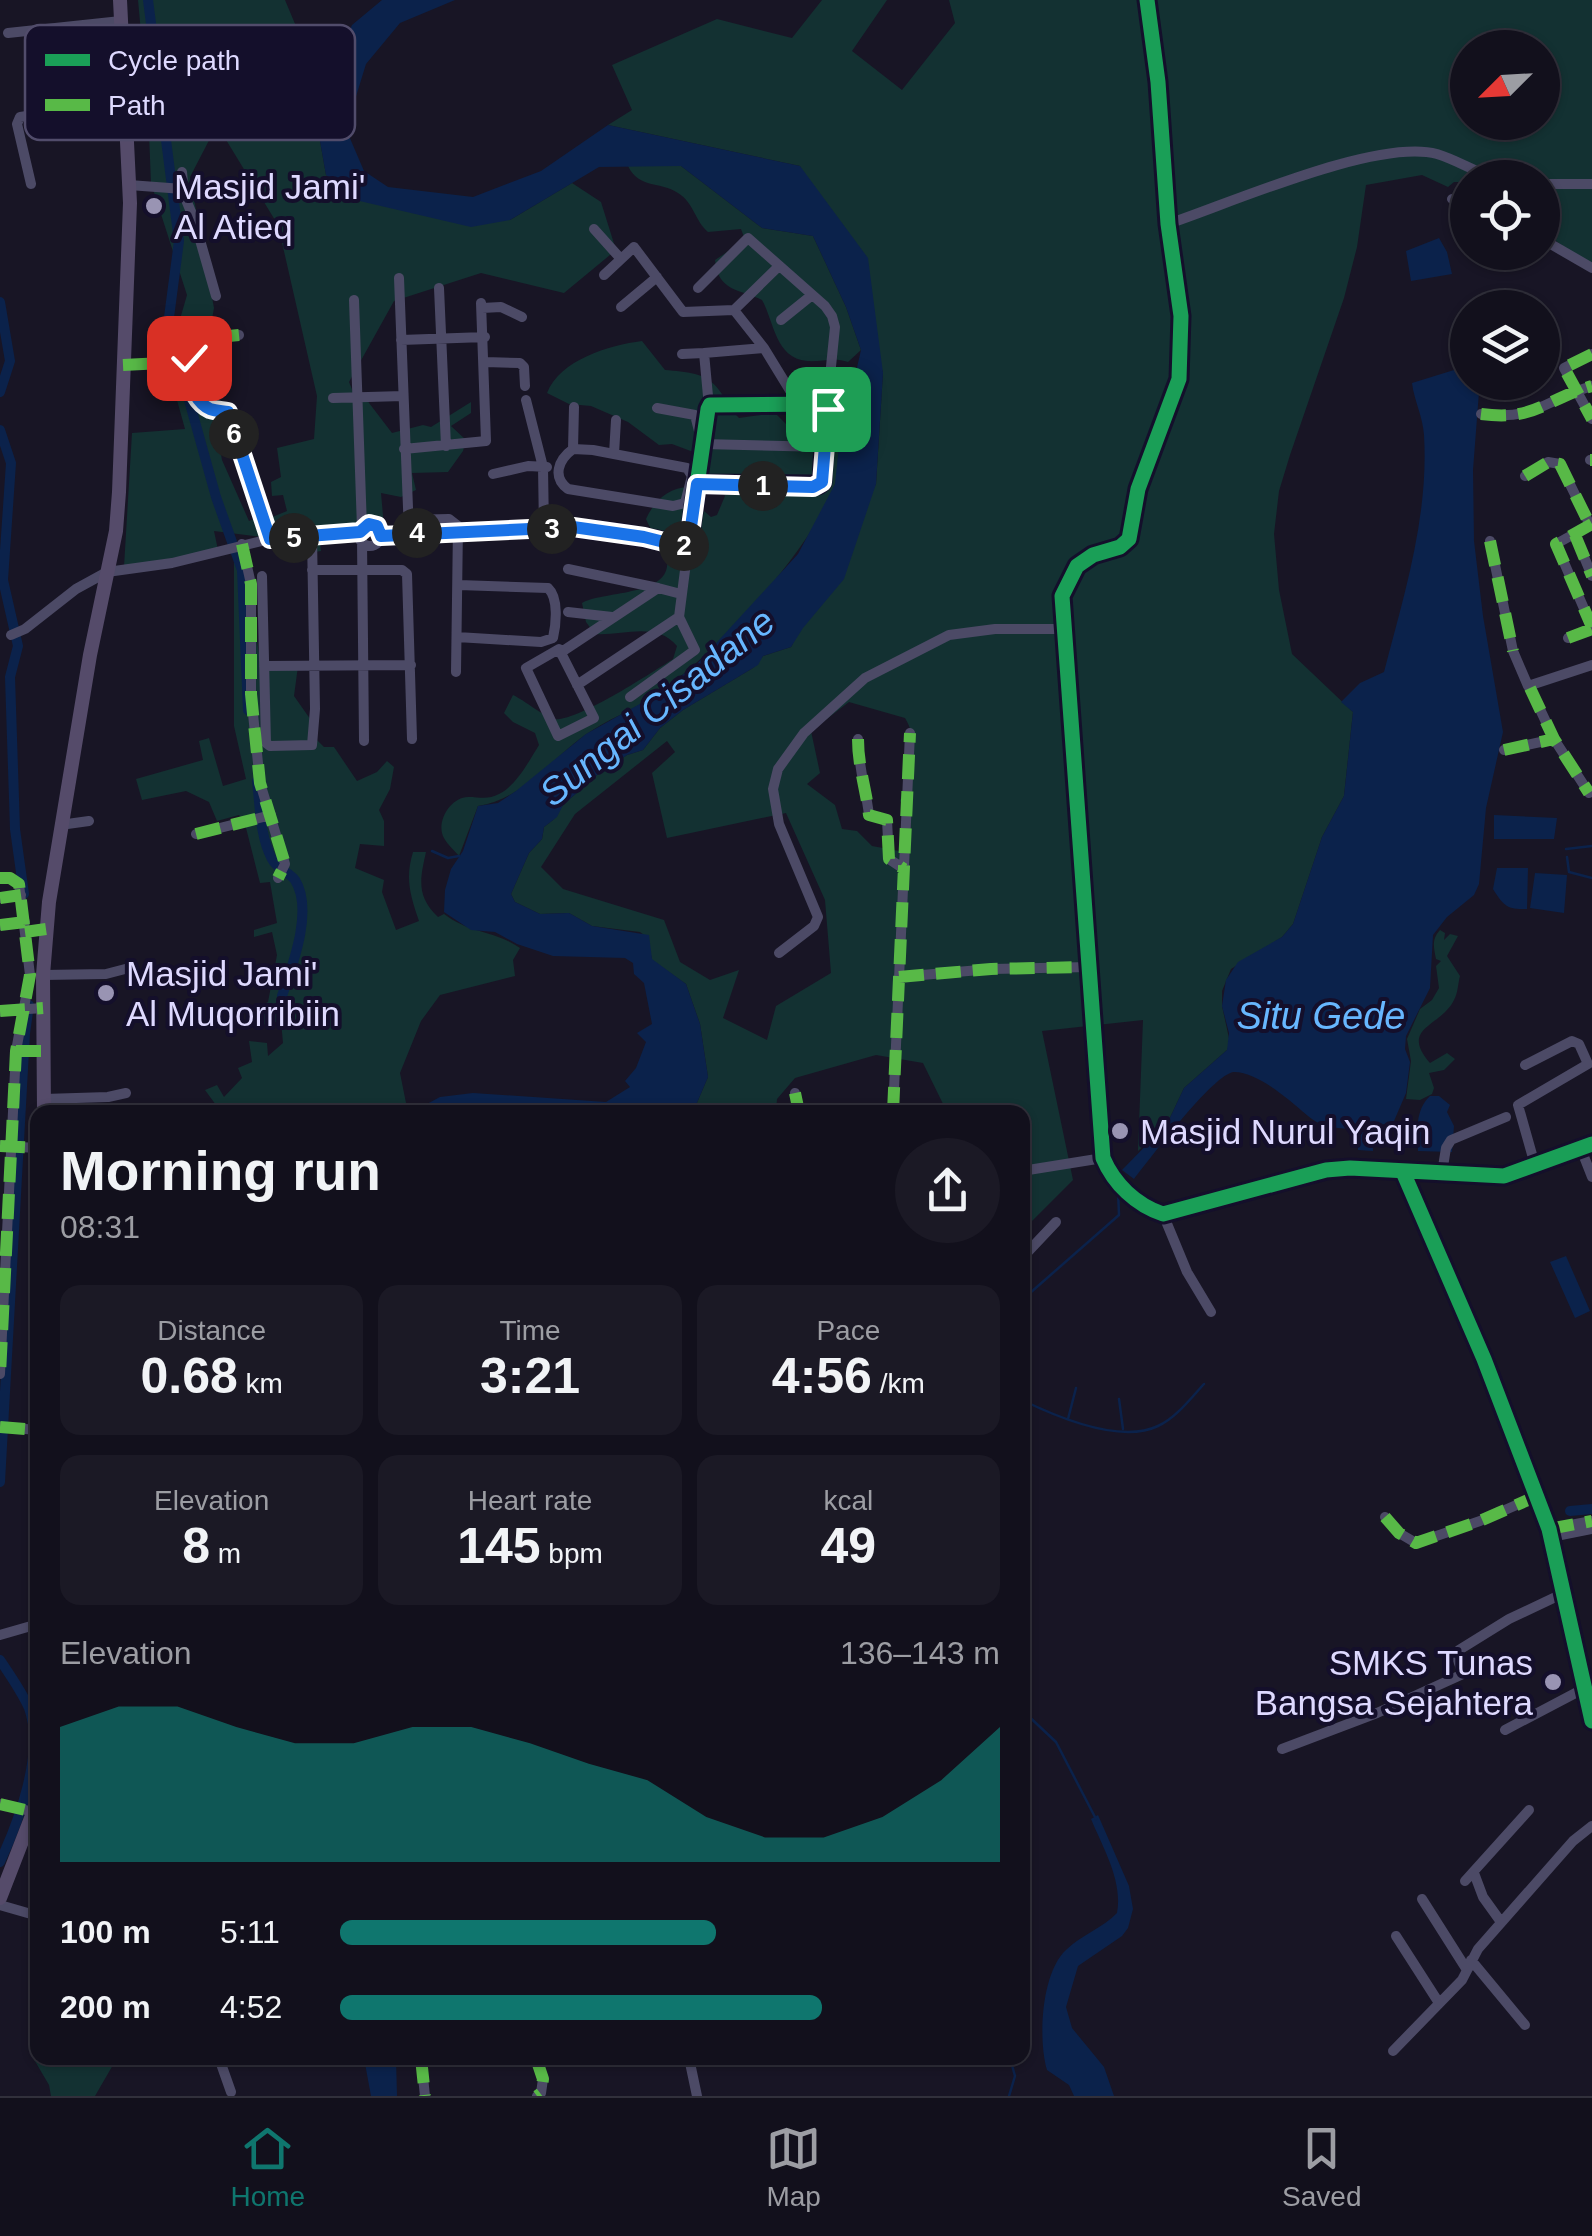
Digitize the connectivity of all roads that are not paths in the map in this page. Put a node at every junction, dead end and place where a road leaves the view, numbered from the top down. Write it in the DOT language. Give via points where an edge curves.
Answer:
graph roads {
  1 [pos="120,0"];
  2 [pos="1146,0"];
  3 [pos="121,21"];
  4 [pos="83,25"];
  5 [pos="121,25"];
  6 [pos="25,31"];
  7 [pos="8,33"];
  8 [pos="25,116"];
  9 [pos="126,140"];
  10 [pos="1451,160"];
  11 [pos="182,172"];
  12 [pos="31,184"];
  13 [pos="1560,184"];
  14 [pos="1592,184"];
  15 [pos="129,185"];
  16 [pos="180,189"];
  17 [pos="1168,224"];
  18 [pos="594,228"];
  19 [pos="1560,249"];
  20 [pos="620,259"];
  21 [pos="779,266"];
  22 [pos="1592,268"];
  23 [pos="604,275"];
  24 [pos="657,277"];
  25 [pos="399,278"];
  26 [pos="438,288"];
  27 [pos="698,288"];
  28 [pos="812,295"];
  29 [pos="216,296"];
  30 [pos="354,300"];
  31 [pos="621,307"];
  32 [pos="734,310"];
  33 [pos="522,317"];
  34 [pos="781,320"];
  35 [pos="238,335"];
  36 [pos="484,337"];
  37 [pos="444,339"];
  38 [pos="401,340"];
  39 [pos="764,348"];
  40 [pos="682,354"];
  41 [pos="704,354"];
  42 [pos="1592,354"];
  43 [pos="485,362"];
  44 [pos="183,363"];
  45 [pos="123,365"];
  46 [pos="526,386"];
  47 [pos="1592,386"];
  48 [pos="1575,391"];
  49 [pos="403,396"];
  50 [pos="333,398"];
  51 [pos="356,398"];
  52 [pos="526,400"];
  53 [pos="797,402"];
  54 [pos="828,406"];
  55 [pos="574,407"];
  56 [pos="709,407"];
  57 [pos="658,408"];
  58 [pos="1480,414"];
  59 [pos="1592,419"];
  60 [pos="616,420"];
  61 [pos="703,444"];
  62 [pos="446,446"];
  63 [pos="826,447"];
  64 [pos="404,448"];
  65 [pos="572,449"];
  66 [pos="614,454"];
  67 [pos="543,466"];
  68 [pos="558,468"];
  69 [pos="493,474"];
  70 [pos="1524,476"];
  71 [pos="694,480"];
  72 [pos="406,520"];
  73 [pos="1591,524"];
  74 [pos="544,529"];
  75 [pos="458,530"];
  76 [pos="361,534"];
  77 [pos="409,534"];
  78 [pos="1575,535"];
  79 [pos="381,536"];
  80 [pos="312,537"];
  81 [pos="270,539"];
  82 [pos="1490,541"];
  83 [pos="240,544"];
  84 [pos="688,548"];
  85 [pos="568,568"];
  86 [pos="312,570"];
  87 [pos="108,572"];
  88 [pos="362,572"];
  89 [pos="262,576"];
  90 [pos="1592,576"];
  91 [pos="459,586"];
  92 [pos="658,588"];
  93 [pos="681,594"];
  94 [pos="568,612"];
  95 [pos="680,616"];
  96 [pos="613,618"];
  97 [pos="1592,628"];
  98 [pos="1067,630"];
  99 [pos="16,633"];
  100 [pos="457,637"];
  101 [pos="1568,638"];
  102 [pos="560,653"];
  103 [pos="363,664"];
  104 [pos="1592,664"];
  105 [pos="411,665"];
  106 [pos="264,666"];
  107 [pos="313,666"];
  108 [pos="456,672"];
  109 [pos="577,685"];
  110 [pos="1530,688"];
  111 [pos="630,696"];
  112 [pos="910,733"];
  113 [pos="412,739"];
  114 [pos="1554,739"];
  115 [pos="858,740"];
  116 [pos="364,741"];
  117 [pos="1504,750"];
  118 [pos="1589,792"];
  119 [pos="265,816"];
  120 [pos="89,821"];
  121 [pos="60,824"];
  122 [pos="196,834"];
  123 [pos="904,869"];
  124 [pos="0,878"];
  125 [pos="278,878"];
  126 [pos="21,895"];
  127 [pos="0,898"];
  128 [pos="0,925"];
  129 [pos="32,929"];
  130 [pos="779,953"];
  131 [pos="1090,967"];
  132 [pos="129,968"];
  133 [pos="43,975"];
  134 [pos="899,977"];
  135 [pos="34,1008"];
  136 [pos="0,1011"];
  137 [pos="27,1051"];
  138 [pos="1525,1065"];
  139 [pos="126,1092"];
  140 [pos="795,1093"];
  141 [pos="44,1105"];
  142 [pos="51,1105"];
  143 [pos="798,1105"];
  144 [pos="893,1105"];
  145 [pos="1506,1117"];
  146 [pos="8,1146"];
  147 [pos="1587,1146"];
  148 [pos="1102,1158"];
  149 [pos="1535,1165"];
  150 [pos="1030,1169"];
  151 [pos="1403,1172"];
  152 [pos="1442,1173"];
  153 [pos="1592,1177"];
  154 [pos="1163,1214"];
  155 [pos="1056,1222"];
  156 [pos="1030,1246"];
  157 [pos="2,1310"];
  158 [pos="1211,1312"];
  159 [pos="0,1374"];
  160 [pos="4,1427"];
  161 [pos="30,1429"];
  162 [pos="1537,1496"];
  163 [pos="1385,1517"];
  164 [pos="1592,1521"];
  165 [pos="1592,1529"];
  166 [pos="1550,1533"];
  167 [pos="1564,1593"];
  168 [pos="30,1626"];
  169 [pos="0,1635"];
  170 [pos="1586,1688"];
  171 [pos="1592,1720"];
  172 [pos="1505,1730"];
  173 [pos="1282,1750"];
  174 [pos="0,1804"];
  175 [pos="29,1808"];
  176 [pos="1529,1810"];
  177 [pos="1592,1826"];
  178 [pos="1422,1899"];
  179 [pos="0,1901"];
  180 [pos="30,1913"];
  181 [pos="1501,1922"];
  182 [pos="1396,1936"];
  183 [pos="1469,1965"];
  184 [pos="1440,2003"];
  185 [pos="1525,2025"];
  186 [pos="1393,2052"];
  187 [pos="221,2065"];
  188 [pos="421,2065"];
  189 [pos="538,2065"];
  190 [pos="690,2065"];
  191 [pos="231,2092"];
  192 [pos="425,2096"];
  193 [pos="537,2096"];
  194 [pos="697,2096"];
  1 -- 3 [label="main road"];
  2 -- 17 [label="street"];
  3 -- 4 [label="street"];
  3 -- 5 [label="main road"];
  6 -- 7 [label="street"];
  8 -- 12 [label="street" via="17,124"];
  9 -- 15 [label="main road"];
  10 -- 17 [label="street" via="1436,154 1363,156"];
  11 -- 16 [label="street"];
  13 -- 14 [label="street"];
  15 -- 16 [label="street"];
  15 -- 45 [label="main road"];
  16 -- 29 [label="street"];
  17 -- 98 [label="street" via="1181,316 1179,378 1138,489 1128,539 1078,566 1062,596"];
  18 -- 20 [label="street"];
  19 -- 22 [label="street"];
  20 -- 23 [label="street"];
  20 -- 24 [label="street" via="634,247"];
  21 -- 27 [label="street" via="748,238"];
  21 -- 28 [label="street"];
  21 -- 32 [label="street"];
  24 -- 31 [label="street"];
  24 -- 32 [label="street" via="684,312"];
  25 -- 38 [label="street"];
  26 -- 37 [label="street"];
  28 -- 34 [label="street"];
  28 -- 54 [label="street" via="835,326"];
  30 -- 51 [label="street"];
  32 -- 39 [label="street"];
  33 -- 36 [label="street" via="482,305"];
  35 -- 44 [label="street" via="200,338"];
  36 -- 37 [label="street"];
  36 -- 43 [label="street"];
  37 -- 38 [label="street"];
  37 -- 62 [label="street"];
  38 -- 49 [label="street"];
  39 -- 41 [label="street"];
  39 -- 53 [label="street"];
  40 -- 41 [label="street"];
  41 -- 56 [label="street"];
  42 -- 48 [label="street" via="1564,368"];
  43 -- 46 [label="street" via="520,363"];
  43 -- 62 [label="street" via="486,441"];
  44 -- 45 [label="street"];
  44 -- 81 [label="street" via="205,405 228,412"];
  45 -- 87 [label="main road" via="119,492"];
  47 -- 48 [label="street"];
  48 -- 58 [label="street" via="1535,412 1510,418"];
  48 -- 59 [label="street"];
  49 -- 51 [label="street"];
  49 -- 64 [label="street"];
  50 -- 51 [label="street"];
  51 -- 76 [label="street"];
  52 -- 67 [label="street"];
  53 -- 54 [label="street"];
  53 -- 56 [label="street"];
  54 -- 63 [label="street"];
  55 -- 65 [label="street"];
  56 -- 61 [label="street"];
  57 -- 71 [label="street" via="697,418"];
  60 -- 66 [label="street"];
  61 -- 63 [label="street"];
  61 -- 71 [label="street"];
  62 -- 64 [label="street"];
  63 -- 71 [label="street" via="818,486"];
  64 -- 72 [label="street"];
  65 -- 66 [label="street"];
  65 -- 68 [label="street"];
  66 -- 71 [label="street" via="687,468"];
  67 -- 68 [label="street"];
  67 -- 69 [label="street"];
  67 -- 74 [label="street"];
  68 -- 71 [label="street" via="568,489 673,506 685,503"];
  70 -- 73 [label="street" via="1548,462 1560,464"];
  71 -- 84 [label="street"];
  72 -- 75 [label="street" via="449,520"];
  72 -- 77 [label="street"];
  73 -- 78 [label="street"];
  74 -- 75 [label="street"];
  74 -- 84 [label="street" via="573,527"];
  75 -- 77 [label="street"];
  75 -- 91 [label="street"];
  76 -- 79 [label="street" via="372,545"];
  76 -- 79 [label="street" via="373,524"];
  76 -- 80 [label="street"];
  76 -- 88 [label="street"];
  77 -- 79 [label="street"];
  78 -- 90 [label="street"];
  78 -- 97 [label="street" via="1556,544"];
  80 -- 81 [label="street"];
  80 -- 86 [label="street"];
  81 -- 83 [label="street"];
  82 -- 110 [label="street" via="1513,651"];
  83 -- 87 [label="street"];
  83 -- 119 [label="street" via="250,584 250,683"];
  84 -- 93 [label="street"];
  85 -- 92 [label="street"];
  86 -- 88 [label="street"];
  86 -- 107 [label="street"];
  87 -- 99 [label="street"];
  87 -- 121 [label="main road"];
  88 -- 103 [label="street"];
  88 -- 105 [label="street" via="408,574"];
  89 -- 106 [label="street"];
  91 -- 100 [label="street"];
  91 -- 100 [label="street" via="548,588 555,628 553,638 541,642"];
  92 -- 93 [label="street"];
  92 -- 96 [label="street"];
  93 -- 95 [label="street"];
  94 -- 96 [label="street"];
  95 -- 109 [label="street"];
  95 -- 111 [label="street" via="695,650"];
  96 -- 102 [label="street"];
  97 -- 101 [label="street"];
  98 -- 130 [label="street" via="949,636 865,678 804,733 773,789 779,824 818,917"];
  98 -- 131 [label="street"];
  100 -- 108 [label="street"];
  102 -- 109 [label="street"];
  102 -- 109 [label="street" via="526,668 558,736 594,718"];
  103 -- 105 [label="street"];
  103 -- 107 [label="street"];
  103 -- 116 [label="street"];
  104 -- 110 [label="street"];
  105 -- 113 [label="street"];
  106 -- 107 [label="street"];
  106 -- 107 [label="street" via="266,743 308,746 314,743"];
  110 -- 114 [label="street"];
  112 -- 123 [label="street"];
  114 -- 117 [label="street"];
  114 -- 118 [label="street"];
  115 -- 123 [label="street" via="869,815 887,820 889,859"];
  119 -- 122 [label="street"];
  119 -- 125 [label="street" via="286,868"];
  120 -- 121 [label="street"];
  121 -- 129 [label="main road"];
  123 -- 134 [label="street"];
  124 -- 126 [label="street" via="17,882"];
  126 -- 127 [label="street"];
  126 -- 129 [label="street"];
  128 -- 129 [label="street"];
  129 -- 133 [label="main road"];
  129 -- 135 [label="street"];
  131 -- 134 [label="street"];
  131 -- 148 [label="street"];
  132 -- 133 [label="street"];
  133 -- 135 [label="main road"];
  134 -- 144 [label="street"];
  135 -- 136 [label="street"];
  135 -- 137 [label="main road"];
  135 -- 137 [label="street"];
  137 -- 141 [label="main road"];
  137 -- 146 [label="street"];
  138 -- 149 [label="street" via="1572,1041 1588,1064 1518,1105"];
  139 -- 142 [label="street"];
  140 -- 143 [label="street"];
  145 -- 152 [label="street" via="1451,1140"];
  146 -- 157 [label="street"];
  147 -- 149 [label="street"];
  147 -- 153 [label="street"];
  148 -- 150 [label="street"];
  148 -- 154 [label="street" via="1128,1194"];
  149 -- 152 [label="street" via="1504,1176"];
  151 -- 152 [label="street"];
  151 -- 154 [label="street" via="1316,1172"];
  151 -- 162 [label="street"];
  154 -- 158 [label="street"];
  155 -- 156 [label="street"];
  157 -- 159 [label="street"];
  160 -- 161 [label="street"];
  162 -- 163 [label="street" via="1416,1542"];
  162 -- 166 [label="street"];
  164 -- 166 [label="street"];
  165 -- 166 [label="street"];
  166 -- 167 [label="street"];
  167 -- 170 [label="street"];
  167 -- 173 [label="street" via="1459,1650 1463,1674"];
  168 -- 169 [label="street"];
  170 -- 171 [label="street"];
  170 -- 172 [label="street"];
  174 -- 175 [label="street"];
  175 -- 179 [label="main road"];
  176 -- 181 [label="street" via="1469,1877"];
  177 -- 181 [label="street"];
  178 -- 183 [label="street"];
  179 -- 180 [label="street"];
  181 -- 183 [label="street"];
  182 -- 184 [label="street"];
  183 -- 184 [label="street"];
  183 -- 185 [label="street"];
  184 -- 186 [label="street"];
  187 -- 191 [label="street"];
  188 -- 192 [label="street"];
  189 -- 193 [label="street" via="543,2078"];
  190 -- 194 [label="street"];
}
